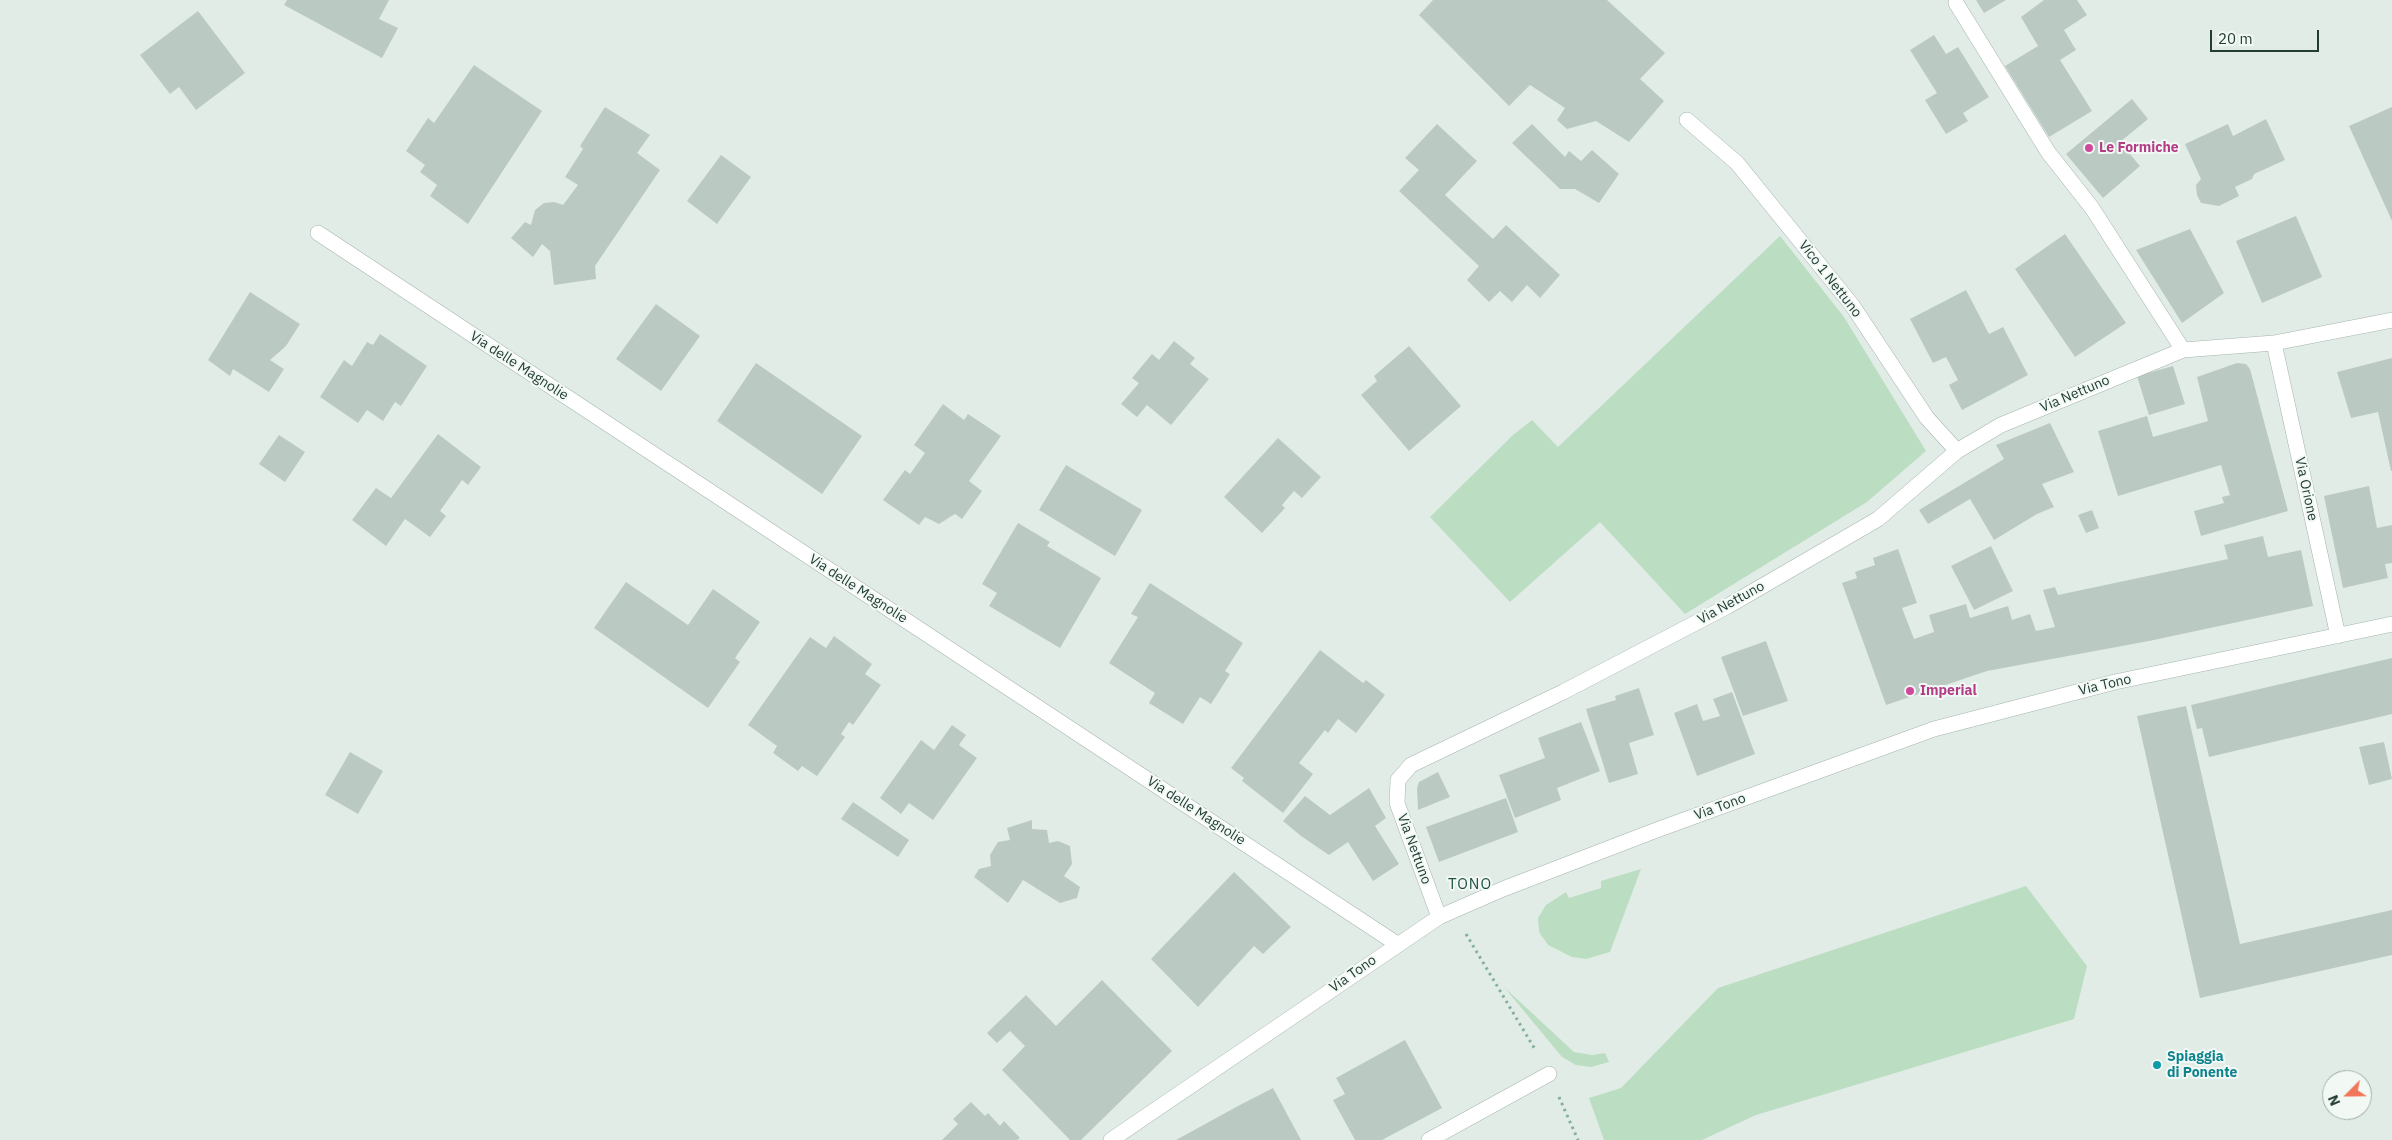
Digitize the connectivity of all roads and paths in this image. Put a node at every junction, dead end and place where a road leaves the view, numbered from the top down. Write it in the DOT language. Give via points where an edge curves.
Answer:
graph roads {
  1 [pos="1956,3"];
  2 [pos="1687,120"];
  3 [pos="318,233"];
  4 [pos="2392,320"];
  5 [pos="2274,343"];
  6 [pos="2183,350"];
  7 [pos="1956,452"];
  8 [pos="2392,624"];
  9 [pos="2338,636"];
  10 [pos="1453,910"];
  11 [pos="1439,917"];
  12 [pos="1397,944"];
  13 [pos="1549,1074"];
  14 [pos="1111,1140"];
  15 [pos="1430,1140"];
  16 [pos="1578,1140"];
  1 -- 6 [label="street" via="2048,152 2092,208"];
  2 -- 7 [label="street, Vico 1 Nettuno" via="1737,163 1852,306 1927,418"];
  3 -- 12 [label="street, Via delle Magnolie"];
  4 -- 5 [label="street, Via Nettuno"];
  5 -- 6 [label="street, Via Nettuno"];
  5 -- 9 [label="street, Via Orione"];
  6 -- 7 [label="street, Via Nettuno" via="2002,425"];
  7 -- 11 [label="street, Via Nettuno" via="1878,519 1728,606 1411,765 1398,780 1397,803"];
  8 -- 9 [label="street, Via Tono"];
  9 -- 10 [label="street, Via Tono" via="2115,682 1934,729 1654,831"];
  10 -- 11 [label="street, Via Tono"];
  10 -- 13 [label="path"];
  11 -- 12 [label="street, Via Tono"];
  12 -- 14 [label="street, Via Tono"];
  13 -- 15 [label="street"];
  13 -- 16 [label="path"];
}
